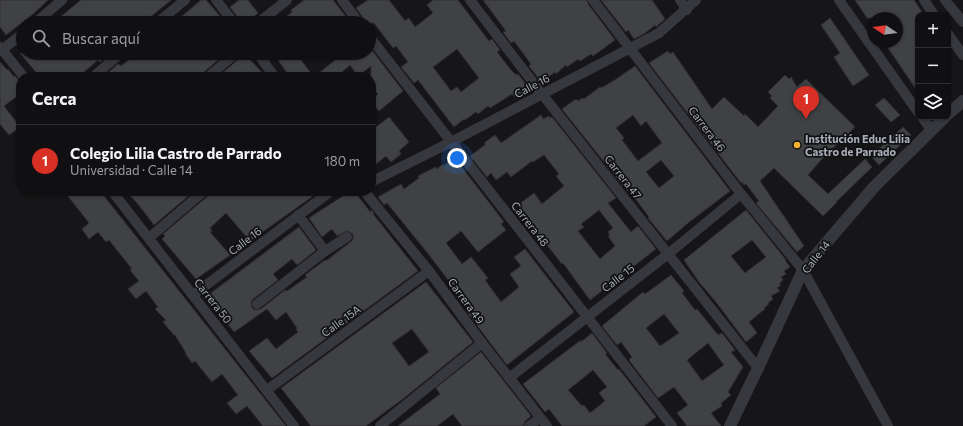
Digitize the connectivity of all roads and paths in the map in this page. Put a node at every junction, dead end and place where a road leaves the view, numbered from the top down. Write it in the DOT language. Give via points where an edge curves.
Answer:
graph roads {
  1 [pos="62,0"];
  2 [pos="185,0"];
  3 [pos="216,0"];
  4 [pos="287,0"];
  5 [pos="342,0"];
  6 [pos="470,0"];
  7 [pos="593,0"];
  8 [pos="680,0"];
  9 [pos="696,0"];
  10 [pos="839,0"];
  11 [pos="924,0"];
  12 [pos="945,0"];
  13 [pos="687,10"];
  14 [pos="932,12"];
  15 [pos="43,16"];
  16 [pos="166,16"];
  17 [pos="229,16"];
  18 [pos="267,16"];
  19 [pos="354,16"];
  20 [pos="963,22"];
  21 [pos="16,38"];
  22 [pos="951,38"];
  23 [pos="376,45"];
  24 [pos="1,48"];
  25 [pos="631,49"];
  26 [pos="963,55"];
  27 [pos="113,60"];
  28 [pos="228,60"];
  29 [pos="262,60"];
  30 [pos="20,72"];
  31 [pos="99,72"];
  32 [pos="214,72"];
  33 [pos="271,72"];
  34 [pos="542,94"];
  35 [pos="963,101"];
  36 [pos="915,108"];
  37 [pos="951,111"];
  38 [pos="924,120"];
  39 [pos="942,120"];
  40 [pos="931,130"];
  41 [pos="451,142"];
  42 [pos="376,180"];
  43 [pos="740,194"];
  44 [pos="116,196"];
  45 [pos="198,196"];
  46 [pos="324,196"];
  47 [pos="368,196"];
  48 [pos="298,215"];
  49 [pos="347,237"];
  50 [pos="149,238"];
  51 [pos="325,251"];
  52 [pos="668,254"];
  53 [pos="804,270"];
  54 [pos="429,271"];
  55 [pos="193,295"];
  56 [pos="257,304"];
  57 [pos="587,318"];
  58 [pos="482,343"];
  59 [pos="758,368"];
  60 [pos="509,378"];
  61 [pos="266,390"];
  62 [pos="540,418"];
  63 [pos="294,426"];
  64 [pos="380,426"];
  65 [pos="529,426"];
  66 [pos="547,426"];
  67 [pos="672,426"];
  68 [pos="730,426"];
  69 [pos="888,426"];
  1 -- 15 [label="street"];
  2 -- 16 [label="street"];
  3 -- 17 [label="street"];
  4 -- 18 [label="street"];
  5 -- 19 [label="street"];
  6 -- 34 [label="street, Carrera 47"];
  7 -- 25 [label="street, Carrera 46"];
  8 -- 13 [label="street"];
  9 -- 13 [label="street, Calle 16"];
  10 -- 36 [label="street"];
  11 -- 14 [label="street"];
  12 -- 20 [label="street"];
  13 -- 25 [label="street, Calle 16" via="659,33"];
  21 -- 24 [label="street"];
  22 -- 26 [label="street"];
  23 -- 41 [label="street, Carrera 48"];
  24 -- 30 [label="street"];
  25 -- 34 [label="street, Calle 16"];
  25 -- 43 [label="street, Carrera 46"];
  27 -- 31 [label="street"];
  28 -- 32 [label="street"];
  29 -- 33 [label="street"];
  34 -- 41 [label="street, Calle 16"];
  34 -- 52 [label="street, Carrera 47"];
  35 -- 37 [label="street"];
  38 -- 40 [label="street"];
  39 -- 40 [label="street, Calle 14"];
  40 -- 53 [label="street, Calle 14" via="874,187"];
  41 -- 42 [label="street, Calle 16"];
  41 -- 57 [label="street, Carrera 48"];
  43 -- 52 [label="street, Calle 15"];
  43 -- 53 [label="street, Carrera 46"];
  44 -- 50 [label="street, Carrera 50"];
  45 -- 50 [label="street"];
  46 -- 48 [label="street, Calle 16"];
  47 -- 54 [label="street, Carrera 49"];
  48 -- 51 [label="street"];
  48 -- 55 [label="street, Calle 16"];
  49 -- 51 [label="street"];
  50 -- 55 [label="street, Carrera 50"];
  51 -- 56 [label="street"];
  52 -- 57 [label="street, Calle 15"];
  52 -- 59 [label="street, Carrera 47"];
  53 -- 59 [label="street, Calle 14"];
  53 -- 69 [label="street, Carrera 46"];
  54 -- 58 [label="street, Carrera 49"];
  54 -- 61 [label="street, Calle 15A"];
  55 -- 61 [label="street, Carrera 50"];
  57 -- 60 [label="street, Calle 15"];
  57 -- 67 [label="street, Carrera 48"];
  58 -- 60 [label="street, Carrera 49"];
  58 -- 64 [label="street"];
  59 -- 68 [label="street, Calle 14"];
  60 -- 62 [label="street, Carrera 49"];
  61 -- 63 [label="street, Carrera 50"];
  62 -- 65 [label="street"];
  62 -- 66 [label="street, Carrera 49"];
}
